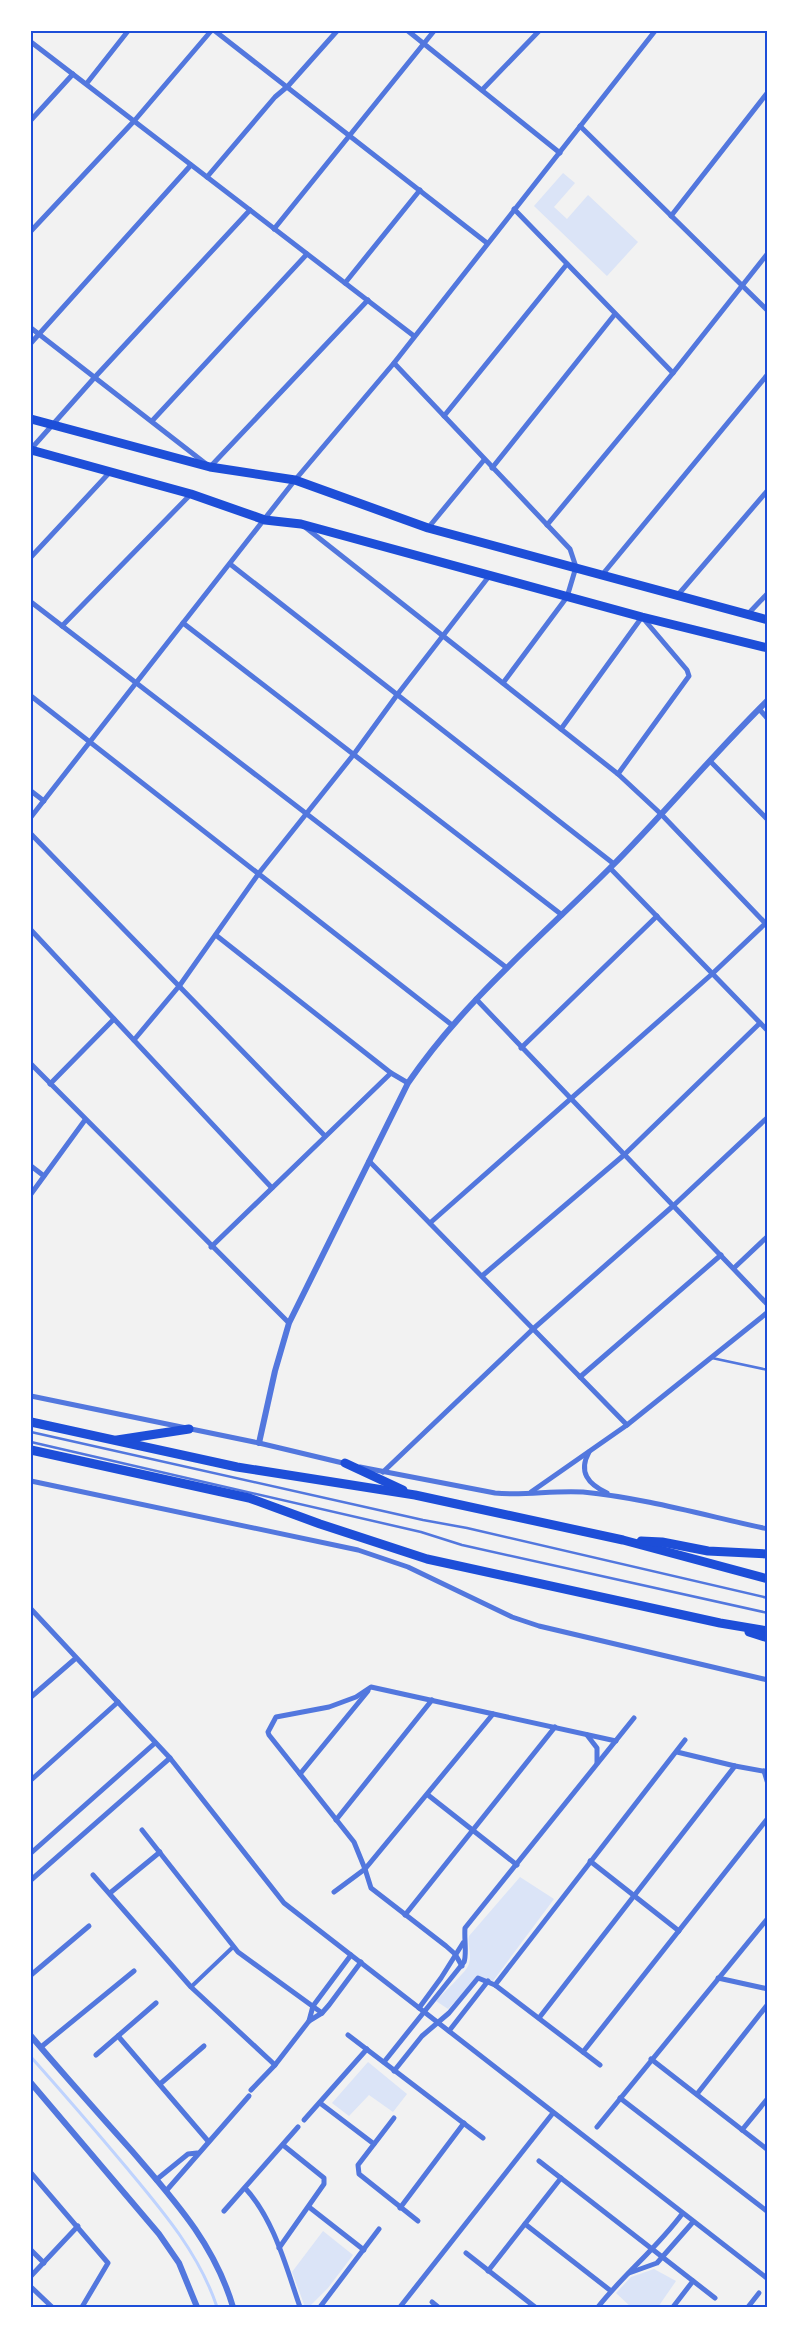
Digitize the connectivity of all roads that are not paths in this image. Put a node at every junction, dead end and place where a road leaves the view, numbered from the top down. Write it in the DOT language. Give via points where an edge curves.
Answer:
graph roads {
  1 [pos="128,31"];
  2 [pos="211,31"];
  3 [pos="215,31"];
  4 [pos="337,31"];
  5 [pos="408,31"];
  6 [pos="434,31"];
  7 [pos="539,31"];
  8 [pos="655,31"];
  9 [pos="31,42"];
  10 [pos="423,44"];
  11 [pos="74,74"];
  12 [pos="87,83"];
  13 [pos="288,86"];
  14 [pos="482,90"];
  15 [pos="768,92"];
  16 [pos="31,120"];
  17 [pos="135,120"];
  18 [pos="580,126"];
  19 [pos="350,136"];
  20 [pos="560,153"];
  21 [pos="191,165"];
  22 [pos="207,177"];
  23 [pos="420,190"];
  24 [pos="514,209"];
  25 [pos="250,210"];
  26 [pos="671,216"];
  27 [pos="274,229"];
  28 [pos="31,231"];
  29 [pos="487,243"];
  30 [pos="768,253"];
  31 [pos="307,254"];
  32 [pos="567,264"];
  33 [pos="345,283"];
  34 [pos="743,286"];
  35 [pos="368,300"];
  36 [pos="768,310"];
  37 [pos="615,314"];
  38 [pos="31,328"];
  39 [pos="39,334"];
  40 [pos="414,336"];
  41 [pos="31,343"];
  42 [pos="394,364"];
  43 [pos="673,372"];
  44 [pos="768,374"];
  45 [pos="95,377"];
  46 [pos="444,416"];
  47 [pos="31,419"];
  48 [pos="152,421"];
  49 [pos="52,425"];
  50 [pos="31,449"];
  51 [pos="484,460"];
  52 [pos="210,467"];
  53 [pos="492,468"];
  54 [pos="110,472"];
  55 [pos="295,480"];
  56 [pos="768,490"];
  57 [pos="191,494"];
  58 [pos="265,520"];
  59 [pos="301,524"];
  60 [pos="547,524"];
  61 [pos="428,528"];
  62 [pos="31,556"];
  63 [pos="230,564"];
  64 [pos="576,567"];
  65 [pos="490,575"];
  66 [pos="602,575"];
  67 [pos="768,594"];
  68 [pos="677,596"];
  69 [pos="568,597"];
  70 [pos="31,602"];
  71 [pos="747,615"];
  72 [pos="642,617"];
  73 [pos="768,620"];
  74 [pos="184,623"];
  75 [pos="62,626"];
  76 [pos="444,636"];
  77 [pos="768,648"];
  78 [pos="137,682"];
  79 [pos="503,683"];
  80 [pos="396,695"];
  81 [pos="31,696"];
  82 [pos="768,700"];
  83 [pos="758,709"];
  84 [pos="768,719"];
  85 [pos="561,729"];
  86 [pos="90,742"];
  87 [pos="354,754"];
  88 [pos="710,761"];
  89 [pos="618,774"];
  90 [pos="31,791"];
  91 [pos="44,801"];
  92 [pos="306,813"];
  93 [pos="661,814"];
  94 [pos="31,817"];
  95 [pos="768,820"];
  96 [pos="31,834"];
  97 [pos="612,866"];
  98 [pos="259,873"];
  99 [pos="562,915"];
  100 [pos="657,916"];
  101 [pos="767,924"];
  102 [pos="31,930"];
  103 [pos="217,936"];
  104 [pos="507,968"];
  105 [pos="712,974"];
  106 [pos="180,985"];
  107 [pos="476,1000"];
  108 [pos="114,1019"];
  109 [pos="760,1023"];
  110 [pos="452,1025"];
  111 [pos="768,1031"];
  112 [pos="134,1040"];
  113 [pos="521,1048"];
  114 [pos="31,1064"];
  115 [pos="391,1074"];
  116 [pos="408,1083"];
  117 [pos="50,1084"];
  118 [pos="571,1100"];
  119 [pos="768,1117"];
  120 [pos="85,1120"];
  121 [pos="326,1136"];
  122 [pos="624,1155"];
  123 [pos="370,1161"];
  124 [pos="31,1166"];
  125 [pos="44,1176"];
  126 [pos="272,1188"];
  127 [pos="31,1194"];
  128 [pos="673,1206"];
  129 [pos="430,1223"];
  130 [pos="768,1236"];
  131 [pos="211,1247"];
  132 [pos="721,1255"];
  133 [pos="734,1268"];
  134 [pos="482,1276"];
  135 [pos="768,1305"];
  136 [pos="768,1312"];
  137 [pos="288,1323"];
  138 [pos="533,1328"];
  139 [pos="711,1358"];
  140 [pos="768,1370"];
  141 [pos="580,1377"];
  142 [pos="31,1396"];
  143 [pos="31,1422"];
  144 [pos="627,1425"];
  145 [pos="189,1429"];
  146 [pos="31,1432"];
  147 [pos="111,1441"];
  148 [pos="31,1442"];
  149 [pos="260,1443"];
  150 [pos="31,1450"];
  151 [pos="590,1450"];
  152 [pos="345,1463"];
  153 [pos="383,1472"];
  154 [pos="31,1481"];
  155 [pos="530,1493"];
  156 [pos="415,1495"];
  157 [pos="612,1496"];
  158 [pos="768,1530"];
  159 [pos="623,1540"];
  160 [pos="768,1554"];
  161 [pos="768,1579"];
  162 [pos="768,1598"];
  163 [pos="32,1611"];
  164 [pos="768,1613"];
  165 [pos="720,1623"];
  166 [pos="768,1631"];
  167 [pos="768,1638"];
  168 [pos="76,1658"];
  169 [pos="768,1680"];
  170 [pos="371,1687"];
  171 [pos="31,1697"];
  172 [pos="432,1700"];
  173 [pos="118,1702"];
  174 [pos="494,1714"];
  175 [pos="634,1718"];
  176 [pos="555,1727"];
  177 [pos="585,1734"];
  178 [pos="616,1740"];
  179 [pos="685,1740"];
  180 [pos="155,1743"];
  181 [pos="677,1752"];
  182 [pos="170,1758"];
  183 [pos="596,1766"];
  184 [pos="735,1766"];
  185 [pos="766,1771"];
  186 [pos="300,1774"];
  187 [pos="31,1780"];
  188 [pos="768,1784"];
  189 [pos="428,1795"];
  190 [pos="768,1818"];
  191 [pos="336,1820"];
  192 [pos="142,1830"];
  193 [pos="472,1831"];
  194 [pos="160,1852"];
  195 [pos="31,1853"];
  196 [pos="590,1861"];
  197 [pos="517,1865"];
  198 [pos="365,1869"];
  199 [pos="94,1875"];
  200 [pos="31,1880"];
  201 [pos="334,1892"];
  202 [pos="110,1894"];
  203 [pos="634,1896"];
  204 [pos="405,1915"];
  205 [pos="768,1918"];
  206 [pos="766,1924"];
  207 [pos="89,1926"];
  208 [pos="679,1930"];
  209 [pos="463,1942"];
  210 [pos="233,1946"];
  211 [pos="455,1954"];
  212 [pos="351,1955"];
  213 [pos="361,1962"];
  214 [pos="462,1966"];
  215 [pos="134,1971"];
  216 [pos="31,1975"];
  217 [pos="718,1978"];
  218 [pos="488,1981"];
  219 [pos="495,1985"];
  220 [pos="191,1987"];
  221 [pos="768,1990"];
  222 [pos="156,2003"];
  223 [pos="768,2004"];
  224 [pos="313,2006"];
  225 [pos="419,2008"];
  226 [pos="322,2013"];
  227 [pos="425,2013"];
  228 [pos="539,2018"];
  229 [pos="309,2021"];
  230 [pos="438,2023"];
  231 [pos="449,2031"];
  232 [pos="348,2035"];
  233 [pos="31,2036"];
  234 [pos="118,2036"];
  235 [pos="204,2046"];
  236 [pos="41,2048"];
  237 [pos="367,2049"];
  238 [pos="583,2052"];
  239 [pos="96,2054"];
  240 [pos="651,2059"];
  241 [pos="384,2062"];
  242 [pos="274,2065"];
  243 [pos="600,2065"];
  244 [pos="394,2071"];
  245 [pos="31,2084"];
  246 [pos="160,2084"];
  247 [pos="697,2094"];
  248 [pos="620,2098"];
  249 [pos="768,2098"];
  250 [pos="320,2103"];
  251 [pos="553,2113"];
  252 [pos="394,2118"];
  253 [pos="304,2120"];
  254 [pos="464,2123"];
  255 [pos="298,2127"];
  256 [pos="597,2127"];
  257 [pos="742,2130"];
  258 [pos="483,2138"];
  259 [pos="208,2141"];
  260 [pos="374,2144"];
  261 [pos="283,2145"];
  262 [pos="768,2150"];
  263 [pos="197,2154"];
  264 [pos="539,2160"];
  265 [pos="31,2173"];
  266 [pos="561,2178"];
  267 [pos="156,2180"];
  268 [pos="244,2188"];
  269 [pos="166,2191"];
  270 [pos="309,2207"];
  271 [pos="400,2208"];
  272 [pos="224,2211"];
  273 [pos="768,2212"];
  274 [pos="682,2214"];
  275 [pos="418,2221"];
  276 [pos="693,2222"];
  277 [pos="525,2224"];
  278 [pos="78,2226"];
  279 [pos="379,2229"];
  280 [pos="279,2248"];
  281 [pos="31,2250"];
  282 [pos="364,2250"];
  283 [pos="653,2250"];
  284 [pos="466,2253"];
  285 [pos="664,2258"];
  286 [pos="44,2263"];
  287 [pos="488,2270"];
  288 [pos="628,2273"];
  289 [pos="31,2276"];
  290 [pos="768,2279"];
  291 [pos="693,2281"];
  292 [pos="31,2287"];
  293 [pos="611,2291"];
  294 [pos="759,2293"];
  295 [pos="715,2298"];
  296 [pos="432,2302"];
  297 [pos="52,2307"];
  298 [pos="82,2307"];
  299 [pos="197,2307"];
  300 [pos="233,2307"];
  301 [pos="300,2307"];
  302 [pos="320,2307"];
  303 [pos="400,2307"];
  304 [pos="438,2307"];
  305 [pos="535,2307"];
  306 [pos="598,2307"];
  307 [pos="672,2307"];
  308 [pos="748,2307"];
  1 -- 12 [label="street"];
  2 -- 17 [label="street"];
  3 -- 13 [label="street"];
  4 -- 13 [label="street"];
  5 -- 10 [label="street"];
  6 -- 10 [label="street"];
  7 -- 14 [label="street"];
  8 -- 18 [label="street"];
  9 -- 11 [label="street"];
  10 -- 14 [label="street"];
  10 -- 19 [label="street"];
  11 -- 12 [label="street"];
  11 -- 16 [label="street"];
  12 -- 17 [label="street"];
  13 -- 19 [label="street"];
  13 -- 22 [label="street"];
  14 -- 20 [label="street"];
  15 -- 26 [label="street"];
  17 -- 21 [label="street"];
  17 -- 28 [label="street"];
  18 -- 20 [label="street"];
  18 -- 26 [label="street"];
  19 -- 23 [label="street"];
  19 -- 27 [label="street"];
  20 -- 24 [label="street"];
  21 -- 22 [label="street"];
  21 -- 39 [label="street"];
  22 -- 25 [label="street"];
  23 -- 29 [label="street"];
  23 -- 33 [label="street"];
  24 -- 29 [label="street"];
  24 -- 32 [label="street"];
  25 -- 27 [label="street"];
  25 -- 45 [label="street"];
  26 -- 34 [label="street"];
  27 -- 31 [label="street"];
  29 -- 40 [label="street"];
  30 -- 34 [label="street"];
  31 -- 33 [label="street"];
  31 -- 48 [label="street"];
  32 -- 37 [label="street"];
  32 -- 46 [label="street"];
  33 -- 35 [label="street"];
  34 -- 36 [label="street"];
  34 -- 43 [label="street"];
  35 -- 40 [label="street"];
  35 -- 52 [label="street"];
  37 -- 43 [label="street"];
  37 -- 53 [label="street"];
  38 -- 39 [label="street"];
  39 -- 41 [label="street"];
  39 -- 45 [label="street"];
  40 -- 42 [label="street"];
  42 -- 46 [label="street"];
  42 -- 55 [label="street"];
  43 -- 60 [label="street"];
  44 -- 66 [label="street"];
  45 -- 48 [label="street"];
  45 -- 49 [label="street"];
  46 -- 51 [label="street"];
  47 -- 49 [label="main road"];
  48 -- 52 [label="street"];
  49 -- 50 [label="street"];
  49 -- 52 [label="main road"];
  50 -- 54 [label="main road"];
  51 -- 53 [label="street"];
  51 -- 61 [label="street"];
  52 -- 55 [label="main road"];
  53 -- 60 [label="street"];
  54 -- 57 [label="main road"];
  54 -- 62 [label="street"];
  55 -- 58 [label="street"];
  55 -- 61 [label="main road"];
  56 -- 68 [label="street"];
  57 -- 58 [label="main road"];
  57 -- 75 [label="street"];
  58 -- 59 [label="main road"];
  58 -- 63 [label="street"];
  59 -- 65 [label="main road"];
  59 -- 76 [label="street"];
  60 -- 64 [label="street" via="570,549"];
  61 -- 64 [label="main road"];
  63 -- 74 [label="street"];
  63 -- 80 [label="street"];
  64 -- 66 [label="main road"];
  64 -- 69 [label="street"];
  65 -- 69 [label="main road"];
  65 -- 76 [label="street"];
  66 -- 68 [label="main road"];
  67 -- 71 [label="street"];
  68 -- 71 [label="main road"];
  69 -- 72 [label="main road"];
  69 -- 79 [label="street"];
  70 -- 75 [label="street"];
  71 -- 73 [label="main road"];
  72 -- 77 [label="main road"];
  72 -- 85 [label="street"];
  72 -- 89 [label="street" via="689,676"];
  74 -- 78 [label="street"];
  74 -- 87 [label="street"];
  75 -- 78 [label="street"];
  76 -- 79 [label="street"];
  76 -- 80 [label="street"];
  78 -- 86 [label="street"];
  78 -- 92 [label="street"];
  79 -- 85 [label="street"];
  80 -- 87 [label="street"];
  80 -- 97 [label="street"];
  81 -- 86 [label="street"];
  82 -- 83 [label="street"];
  83 -- 84 [label="street"];
  83 -- 88 [label="street"];
  85 -- 89 [label="street"];
  86 -- 91 [label="street"];
  86 -- 98 [label="street"];
  87 -- 92 [label="street"];
  87 -- 99 [label="street"];
  88 -- 93 [label="street"];
  88 -- 95 [label="street"];
  89 -- 93 [label="street"];
  90 -- 91 [label="street"];
  91 -- 94 [label="street"];
  92 -- 98 [label="street"];
  92 -- 104 [label="street"];
  93 -- 97 [label="street"];
  93 -- 101 [label="street"];
  96 -- 106 [label="street"];
  97 -- 99 [label="street"];
  97 -- 100 [label="street"];
  98 -- 103 [label="street"];
  98 -- 110 [label="street"];
  99 -- 104 [label="street"];
  100 -- 105 [label="street"];
  100 -- 113 [label="street"];
  101 -- 105 [label="street"];
  102 -- 108 [label="street"];
  103 -- 106 [label="street"];
  103 -- 115 [label="street"];
  104 -- 107 [label="street"];
  105 -- 109 [label="street"];
  105 -- 118 [label="street"];
  106 -- 112 [label="street"];
  106 -- 121 [label="street"];
  107 -- 110 [label="street"];
  107 -- 113 [label="street"];
  108 -- 112 [label="street"];
  108 -- 117 [label="street"];
  109 -- 111 [label="street"];
  109 -- 122 [label="street"];
  110 -- 116 [label="street"];
  112 -- 126 [label="street"];
  113 -- 118 [label="street"];
  114 -- 117 [label="street"];
  115 -- 116 [label="street"];
  115 -- 121 [label="street"];
  116 -- 123 [label="street"];
  117 -- 120 [label="street"];
  118 -- 122 [label="street"];
  118 -- 129 [label="street"];
  119 -- 128 [label="street"];
  120 -- 125 [label="street"];
  120 -- 131 [label="street"];
  121 -- 126 [label="street"];
  122 -- 128 [label="street"];
  122 -- 134 [label="street"];
  123 -- 129 [label="street"];
  123 -- 137 [label="street"];
  124 -- 125 [label="street"];
  125 -- 127 [label="street"];
  126 -- 131 [label="street"];
  128 -- 132 [label="street"];
  128 -- 138 [label="street"];
  129 -- 134 [label="street"];
  130 -- 133 [label="street"];
  131 -- 137 [label="street"];
  132 -- 133 [label="street"];
  132 -- 141 [label="street"];
  133 -- 135 [label="street"];
  134 -- 138 [label="street"];
  136 -- 139 [label="street"];
  137 -- 149 [label="street"];
  138 -- 141 [label="street"];
  138 -- 153 [label="street"];
  139 -- 140 [label="lane"];
  139 -- 144 [label="street"];
  141 -- 144 [label="street"];
  142 -- 145 [label="street"];
  143 -- 147 [label="main road"];
  144 -- 151 [label="street"];
  145 -- 147 [label="main road"];
  145 -- 149 [label="street"];
  146 -- 162 [label="lane"];
  147 -- 156 [label="main road" via="237,1467"];
  148 -- 164 [label="lane"];
  149 -- 152 [label="street"];
  150 -- 165 [label="main road" via="249,1498 427,1559"];
  151 -- 155 [label="street"];
  151 -- 157 [label="street" via="584,1465 586,1477 594,1487"];
  152 -- 153 [label="street"];
  152 -- 156 [label="main road"];
  153 -- 155 [label="street" via="495,1493"];
  154 -- 169 [label="street" via="358,1550 408,1566 512,1617 539,1626"];
  155 -- 157 [label="street"];
  156 -- 159 [label="main road"];
  157 -- 158 [label="street"];
  159 -- 160 [label="main road" via="662,1542 708,1551"];
  159 -- 161 [label="main road"];
  163 -- 168 [label="street"];
  165 -- 166 [label="main road"];
  165 -- 167 [label="main road"];
  168 -- 171 [label="street"];
  168 -- 173 [label="street"];
  170 -- 172 [label="street"];
  170 -- 186 [label="street"];
  170 -- 186 [label="street" via="330,1707 276,1717 268,1732"];
  172 -- 174 [label="street"];
  172 -- 191 [label="street"];
  173 -- 180 [label="street"];
  173 -- 187 [label="street"];
  174 -- 176 [label="street"];
  174 -- 189 [label="street"];
  175 -- 178 [label="street"];
  176 -- 177 [label="street"];
  176 -- 193 [label="street"];
  177 -- 178 [label="street"];
  177 -- 183 [label="street" via="597,1748"];
  178 -- 183 [label="street"];
  179 -- 181 [label="street"];
  180 -- 182 [label="street"];
  180 -- 195 [label="street"];
  181 -- 184 [label="street"];
  181 -- 196 [label="street"];
  182 -- 200 [label="street"];
  182 -- 212 [label="street" via="284,1903"];
  183 -- 197 [label="street"];
  184 -- 185 [label="street"];
  184 -- 203 [label="street"];
  185 -- 188 [label="street"];
  186 -- 191 [label="street"];
  189 -- 193 [label="street"];
  189 -- 198 [label="street"];
  190 -- 208 [label="street"];
  191 -- 198 [label="street" via="354,1842"];
  192 -- 194 [label="street"];
  193 -- 197 [label="street"];
  193 -- 204 [label="street"];
  194 -- 202 [label="street"];
  194 -- 210 [label="street"];
  196 -- 203 [label="street"];
  196 -- 219 [label="street"];
  197 -- 209 [label="street" via="465,1928"];
  198 -- 201 [label="street"];
  198 -- 204 [label="street" via="371,1888"];
  199 -- 202 [label="street"];
  202 -- 220 [label="street"];
  203 -- 208 [label="street"];
  203 -- 228 [label="street"];
  204 -- 211 [label="street"];
  205 -- 206 [label="street"];
  206 -- 217 [label="street"];
  207 -- 216 [label="street"];
  208 -- 238 [label="street"];
  209 -- 211 [label="street"];
  209 -- 214 [label="street" via="466,1955"];
  210 -- 220 [label="street"];
  210 -- 224 [label="street"];
  211 -- 214 [label="street"];
  211 -- 225 [label="street"];
  212 -- 213 [label="street"];
  212 -- 224 [label="street"];
  213 -- 225 [label="street"];
  213 -- 226 [label="street"];
  214 -- 227 [label="street"];
  215 -- 236 [label="street"];
  217 -- 221 [label="street"];
  217 -- 240 [label="street"];
  218 -- 219 [label="street"];
  218 -- 230 [label="street" via="478,1978"];
  218 -- 231 [label="street"];
  219 -- 228 [label="street"];
  220 -- 242 [label="street"];
  222 -- 234 [label="street"];
  223 -- 247 [label="street"];
  224 -- 226 [label="street"];
  224 -- 229 [label="street"];
  225 -- 227 [label="street"];
  226 -- 229 [label="street"];
  227 -- 230 [label="street"];
  227 -- 241 [label="street"];
  228 -- 238 [label="street"];
  229 -- 242 [label="street"];
  230 -- 231 [label="street"];
  230 -- 244 [label="street" via="422,2036"];
  231 -- 251 [label="street"];
  232 -- 237 [label="street"];
  233 -- 236 [label="street"];
  234 -- 239 [label="street"];
  234 -- 246 [label="street"];
  235 -- 246 [label="street"];
  236 -- 267 [label="street"];
  237 -- 241 [label="street"];
  237 -- 250 [label="street"];
  238 -- 243 [label="street"];
  240 -- 247 [label="street"];
  240 -- 248 [label="street"];
  241 -- 244 [label="street"];
  242 -- 259 [label="street"];
  244 -- 254 [label="street"];
  245 -- 299 [label="street" via="159,2234 180,2263"];
  246 -- 259 [label="street"];
  247 -- 257 [label="street"];
  248 -- 256 [label="street"];
  248 -- 273 [label="street"];
  249 -- 257 [label="street"];
  250 -- 253 [label="street"];
  250 -- 260 [label="street"];
  251 -- 274 [label="street"];
  251 -- 303 [label="street"];
  252 -- 260 [label="street"];
  254 -- 258 [label="street"];
  254 -- 271 [label="street"];
  255 -- 261 [label="street"];
  257 -- 262 [label="street"];
  259 -- 263 [label="street"];
  260 -- 271 [label="street" via="357,2170"];
  261 -- 268 [label="street"];
  261 -- 270 [label="street" via="324,2178 324,2184"];
  263 -- 267 [label="street" via="188,2154"];
  263 -- 269 [label="street"];
  264 -- 266 [label="street"];
  265 -- 278 [label="street"];
  266 -- 277 [label="street"];
  266 -- 283 [label="street"];
  267 -- 269 [label="street"];
  268 -- 272 [label="street"];
  268 -- 280 [label="street" via="256,2202"];
  269 -- 300 [label="street" via="199,2232 228,2289"];
  270 -- 280 [label="street"];
  270 -- 282 [label="street"];
  271 -- 275 [label="street"];
  274 -- 276 [label="street"];
  274 -- 283 [label="street"];
  276 -- 285 [label="street"];
  276 -- 290 [label="street"];
  277 -- 287 [label="street"];
  277 -- 293 [label="street"];
  278 -- 286 [label="street"];
  278 -- 298 [label="street" via="108,2262"];
  279 -- 282 [label="street"];
  280 -- 301 [label="street"];
  281 -- 286 [label="street"];
  282 -- 302 [label="street"];
  283 -- 285 [label="street"];
  283 -- 288 [label="street"];
  284 -- 287 [label="street"];
  285 -- 288 [label="street"];
  285 -- 291 [label="street"];
  286 -- 289 [label="street"];
  287 -- 305 [label="street"];
  288 -- 293 [label="street"];
  291 -- 295 [label="street"];
  291 -- 307 [label="street"];
  292 -- 297 [label="street"];
  293 -- 306 [label="street"];
  294 -- 308 [label="street"];
  296 -- 304 [label="street"];
}
